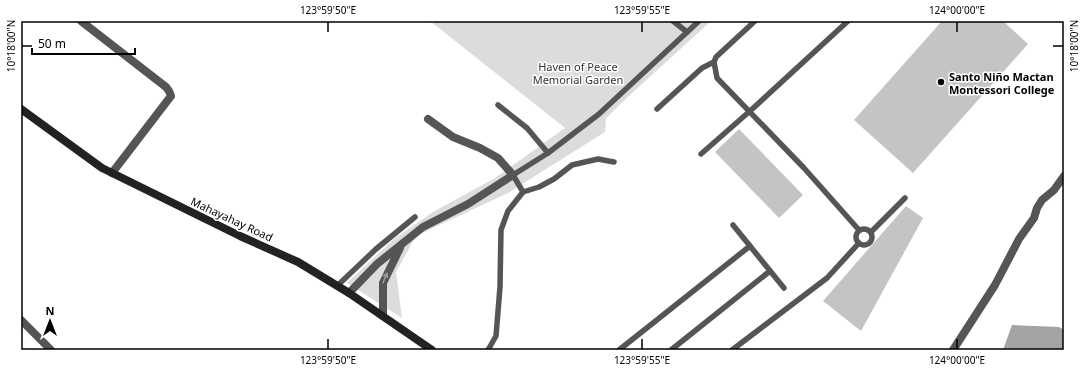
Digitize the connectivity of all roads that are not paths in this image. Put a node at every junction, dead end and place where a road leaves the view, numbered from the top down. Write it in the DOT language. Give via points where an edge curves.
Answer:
graph roads {
  1 [pos="81,21"];
  2 [pos="673,21"];
  3 [pos="699,21"];
  4 [pos="755,21"];
  5 [pos="848,21"];
  6 [pos="687,32"];
  7 [pos="714,62"];
  8 [pos="498,105"];
  9 [pos="21,109"];
  10 [pos="657,109"];
  11 [pos="750,112"];
  12 [pos="428,119"];
  13 [pos="548,153"];
  14 [pos="701,154"];
  15 [pos="614,162"];
  16 [pos="112,173"];
  17 [pos="513,175"];
  18 [pos="1064,176"];
  19 [pos="523,192"];
  20 [pos="905,198"];
  21 [pos="415,217"];
  22 [pos="733,225"];
  23 [pos="859,230"];
  24 [pos="871,232"];
  25 [pos="403,244"];
  26 [pos="859,244"];
  27 [pos="750,246"];
  28 [pos="770,271"];
  29 [pos="337,286"];
  30 [pos="784,288"];
  31 [pos="349,293"];
  32 [pos="382,316"];
  33 [pos="21,320"];
  34 [pos="51,350"];
  35 [pos="432,350"];
  36 [pos="488,350"];
  37 [pos="619,350"];
  38 [pos="671,350"];
  39 [pos="732,350"];
  40 [pos="953,350"];
  1 -- 16 [label="street" via="166,87 171,96"];
  2 -- 6 [label="lane"];
  3 -- 6 [label="lane"];
  4 -- 7 [label="lane" via="716,57"];
  5 -- 11 [label="lane"];
  6 -- 13 [label="lane" via="599,114"];
  7 -- 10 [label="lane" via="702,68"];
  7 -- 11 [label="lane" via="717,78"];
  8 -- 13 [label="lane" via="527,128"];
  9 -- 16 [label="street, Mahayahay Road"];
  11 -- 14 [label="lane"];
  11 -- 23 [label="lane"];
  12 -- 17 [label="street" via="453,137 498,158"];
  13 -- 17 [label="lane"];
  15 -- 19 [label="lane" via="598,159 572,166 544,185"];
  16 -- 29 [label="street, Mahayahay Road" via="298,262"];
  17 -- 19 [label="lane"];
  17 -- 25 [label="street" via="468,204 423,227"];
  18 -- 40 [label="street" via="1054,190 1042,200 995,285"];
  19 -- 36 [label="lane" via="508,210 500,230 500,287 496,336"];
  20 -- 24 [label="lane"];
  21 -- 29 [label="lane"];
  22 -- 27 [label="lane"];
  23 -- 24 [label="lane"];
  23 -- 26 [label="lane" via="856,235"];
  24 -- 26 [label="lane" via="873,238 869,244"];
  25 -- 31 [label="street" via="377,264"];
  32 -- 25 [label="street, one-way" via="382,283"];
  26 -- 39 [label="lane" via="827,278"];
  27 -- 28 [label="lane"];
  27 -- 37 [label="lane"];
  28 -- 30 [label="lane"];
  28 -- 38 [label="lane"];
  29 -- 31 [label="street, Mahayahay Road"];
  31 -- 32 [label="street, Mahayahay Road"];
  32 -- 35 [label="street, Mahayahay Road"];
  33 -- 34 [label="street"];
}
